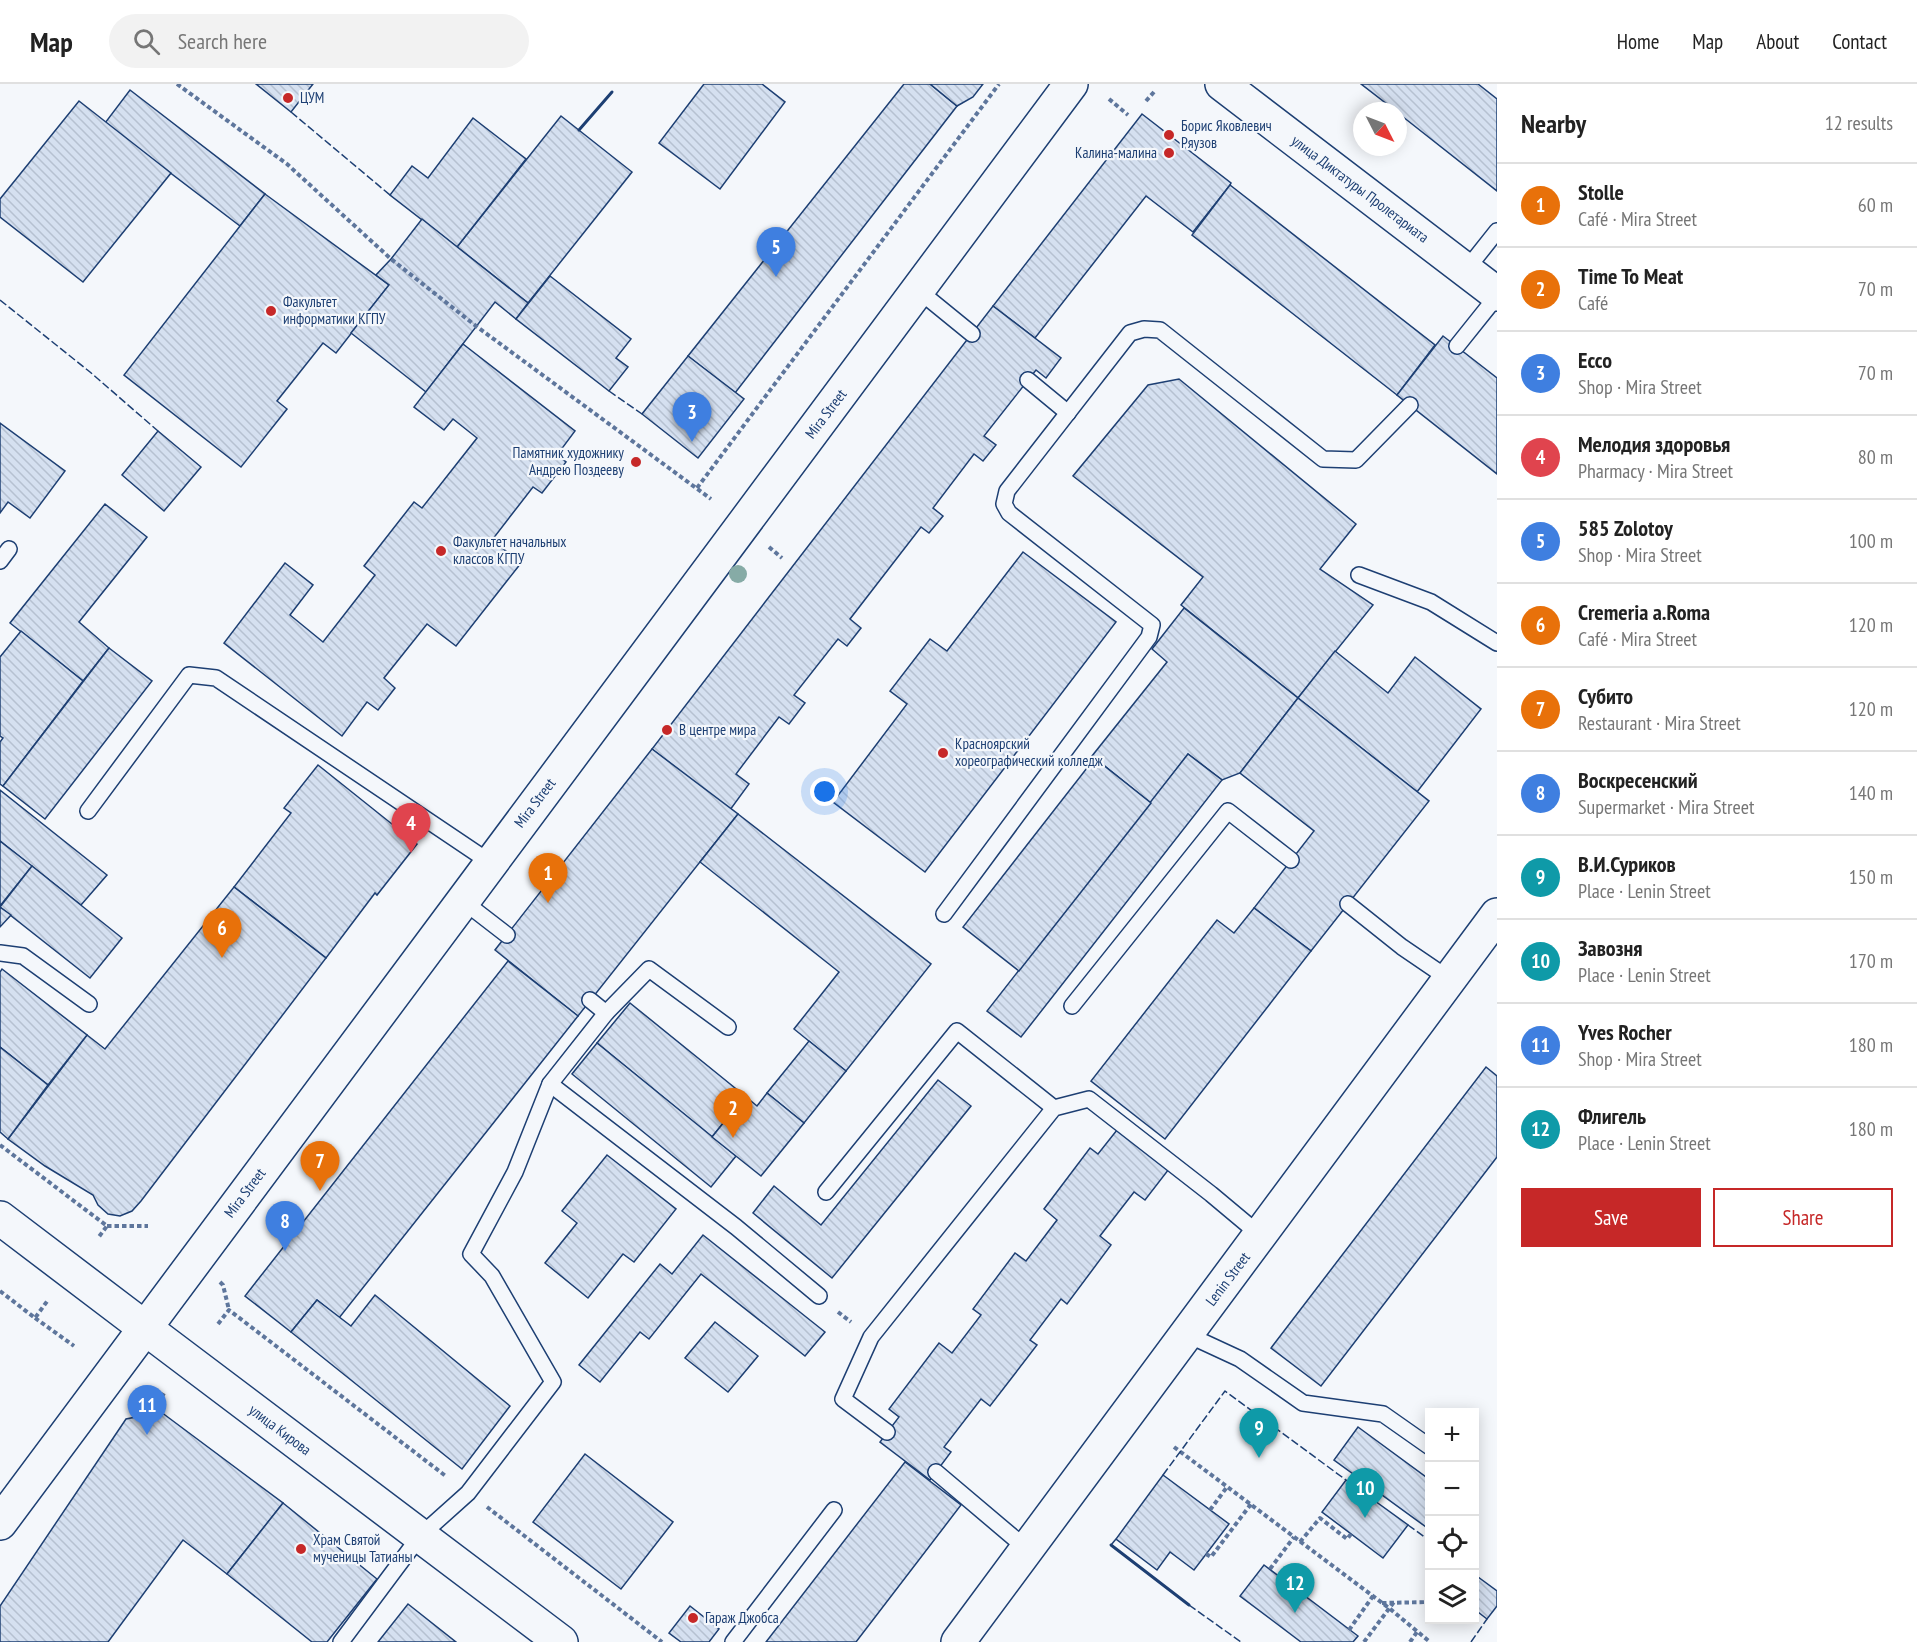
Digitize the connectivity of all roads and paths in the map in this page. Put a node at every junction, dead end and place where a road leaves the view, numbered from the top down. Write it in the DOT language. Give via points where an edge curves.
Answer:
graph roads {
  1 [pos="177,84"];
  2 [pos="999,84"];
  3 [pos="1071,84"];
  4 [pos="1222,84"];
  5 [pos="1154,92"];
  6 [pos="1109,99"];
  7 [pos="1146,101"];
  8 [pos="1128,115"];
  9 [pos="1497,231"];
  10 [pos="1466,270"];
  11 [pos="918,290"];
  12 [pos="1497,295"];
  13 [pos="972,334"];
  14 [pos="1457,346"];
  15 [pos="1028,380"];
  16 [pos="1410,405"];
  17 [pos="1068,413"];
  18 [pos="697,488"];
  19 [pos="711,499"];
  20 [pos="762,540"];
  21 [pos="782,558"];
  22 [pos="1359,575"];
  23 [pos="1497,643"];
  24 [pos="88,811"];
  25 [pos="1292,860"];
  26 [pos="491,863"];
  27 [pos="463,901"];
  28 [pos="1348,904"];
  29 [pos="944,914"];
  30 [pos="1497,915"];
  31 [pos="507,935"];
  32 [pos="0,953"];
  33 [pos="1449,979"];
  34 [pos="590,1000"];
  35 [pos="89,1004"];
  36 [pos="1072,1006"];
  37 [pos="606,1013"];
  38 [pos="728,1027"];
  39 [pos="550,1083"];
  40 [pos="1054,1108"];
  41 [pos="0,1145"];
  42 [pos="826,1192"];
  43 [pos="0,1218"];
  44 [pos="106,1226"];
  45 [pos="148,1226"];
  46 [pos="1260,1235"];
  47 [pos="98,1238"];
  48 [pos="216,1279"];
  49 [pos="0,1290"];
  50 [pos="819,1296"];
  51 [pos="48,1300"];
  52 [pos="229,1310"];
  53 [pos="35,1318"];
  54 [pos="218,1324"];
  55 [pos="145,1328"];
  56 [pos="1186,1334"];
  57 [pos="871,1337"];
  58 [pos="74,1346"];
  59 [pos="140,1394"];
  60 [pos="164,1394"];
  61 [pos="887,1432"];
  62 [pos="1425,1443"];
  63 [pos="1174,1447"];
  64 [pos="936,1472"];
  65 [pos="1227,1487"];
  66 [pos="468,1493"];
  67 [pos="1251,1504"];
  68 [pos="834,1510"];
  69 [pos="1210,1510"];
  70 [pos="0,1523"];
  71 [pos="1351,1534"];
  72 [pos="420,1536"];
  73 [pos="1294,1537"];
  74 [pos="1300,1542"];
  75 [pos="1027,1549"];
  76 [pos="1206,1554"];
  77 [pos="1270,1569"];
  78 [pos="1373,1596"];
  79 [pos="1394,1602"];
  80 [pos="1425,1602"];
  81 [pos="1382,1603"];
  82 [pos="1389,1608"];
  83 [pos="1349,1630"];
  84 [pos="1417,1632"];
  85 [pos="341,1642"];
  86 [pos="561,1642"];
  87 [pos="662,1642"];
  88 [pos="733,1642"];
  89 [pos="958,1642"];
  90 [pos="1364,1642"];
  91 [pos="1410,1642"];
  92 [pos="1430,1642"];
  1 -- 18 [label="path" via="287,164 391,260"];
  2 -- 18 [label="path"];
  3 -- 11 [label="main road, Mira Street"];
  4 -- 10 [label="main road, улица Диктатуры Пролетариата"];
  5 -- 7 [label="path"];
  6 -- 8 [label="path"];
  9 -- 10 [label="lane"];
  10 -- 12 [label="main road, улица Диктатуры Пролетариата"];
  11 -- 13 [label="lane"];
  11 -- 26 [label="main road, Mira Street"];
  12 -- 14 [label="lane"];
  15 -- 17 [label="lane"];
  16 -- 17 [label="lane" via="1356,460 1323,459 1160,330 1144,329 1130,333"];
  17 -- 29 [label="lane" via="1007,491 1004,504 1010,513 1152,625 1149,638"];
  18 -- 19 [label="path"];
  20 -- 21 [label="path"];
  22 -- 23 [label="lane" via="1431,602"];
  24 -- 26 [label="lane" via="189,675 216,678"];
  25 -- 36 [label="lane" via="1228,811"];
  26 -- 27 [label="main road, Mira Street"];
  27 -- 31 [label="lane"];
  27 -- 55 [label="main road, Mira Street"];
  28 -- 33 [label="lane"];
  30 -- 33 [label="main road, Lenin Street"];
  32 -- 35 [label="lane" via="23,956"];
  33 -- 46 [label="main road, Lenin Street"];
  34 -- 37 [label="lane"];
  37 -- 38 [label="lane" via="649,969"];
  37 -- 39 [label="lane"];
  39 -- 50 [label="lane"];
  39 -- 66 [label="lane" via="515,1172 471,1254 492,1276 553,1382"];
  40 -- 42 [label="lane" via="957,1031"];
  40 -- 46 [label="lane" via="1089,1100"];
  40 -- 57 [label="lane"];
  41 -- 44 [label="path"];
  43 -- 55 [label="main road, улица Кирова"];
  44 -- 45 [label="path"];
  44 -- 47 [label="path"];
  46 -- 56 [label="main road, Lenin Street"];
  48 -- 52 [label="path" via="223,1285"];
  49 -- 53 [label="path"];
  50 -- 57 [label="path"];
  51 -- 53 [label="path"];
  52 -- 54 [label="path"];
  52 -- 66 [label="path"];
  53 -- 58 [label="path"];
  55 -- 70 [label="main road, Mira Street"];
  55 -- 72 [label="main road, улица Кирова"];
  56 -- 62 [label="lane" via="1240,1359 1303,1403 1383,1414"];
  56 -- 75 [label="main road, Lenin Street"];
  57 -- 61 [label="lane" via="843,1399"];
  59 -- 60 [label="path" via="160,1398"];
  63 -- 65 [label="path"];
  64 -- 75 [label="lane"];
  65 -- 67 [label="path"];
  65 -- 69 [label="path"];
  66 -- 72 [label="lane"];
  66 -- 87 [label="path"];
  67 -- 73 [label="path"];
  67 -- 76 [label="path" via="1211,1557"];
  68 -- 88 [label="lane"];
  71 -- 74 [label="path" via="1347,1539 1320,1518"];
  72 -- 85 [label="lane"];
  72 -- 86 [label="main road, улица Кирова"];
  73 -- 74 [label="path"];
  73 -- 77 [label="path"];
  74 -- 78 [label="path"];
  75 -- 89 [label="main road, Lenin Street"];
  78 -- 81 [label="path"];
  78 -- 83 [label="path"];
  79 -- 80 [label="path"];
  79 -- 81 [label="path"];
  79 -- 82 [label="path"];
  81 -- 82 [label="path"];
  82 -- 84 [label="path"];
  82 -- 90 [label="path"];
  84 -- 91 [label="path"];
  84 -- 92 [label="path"];
}
